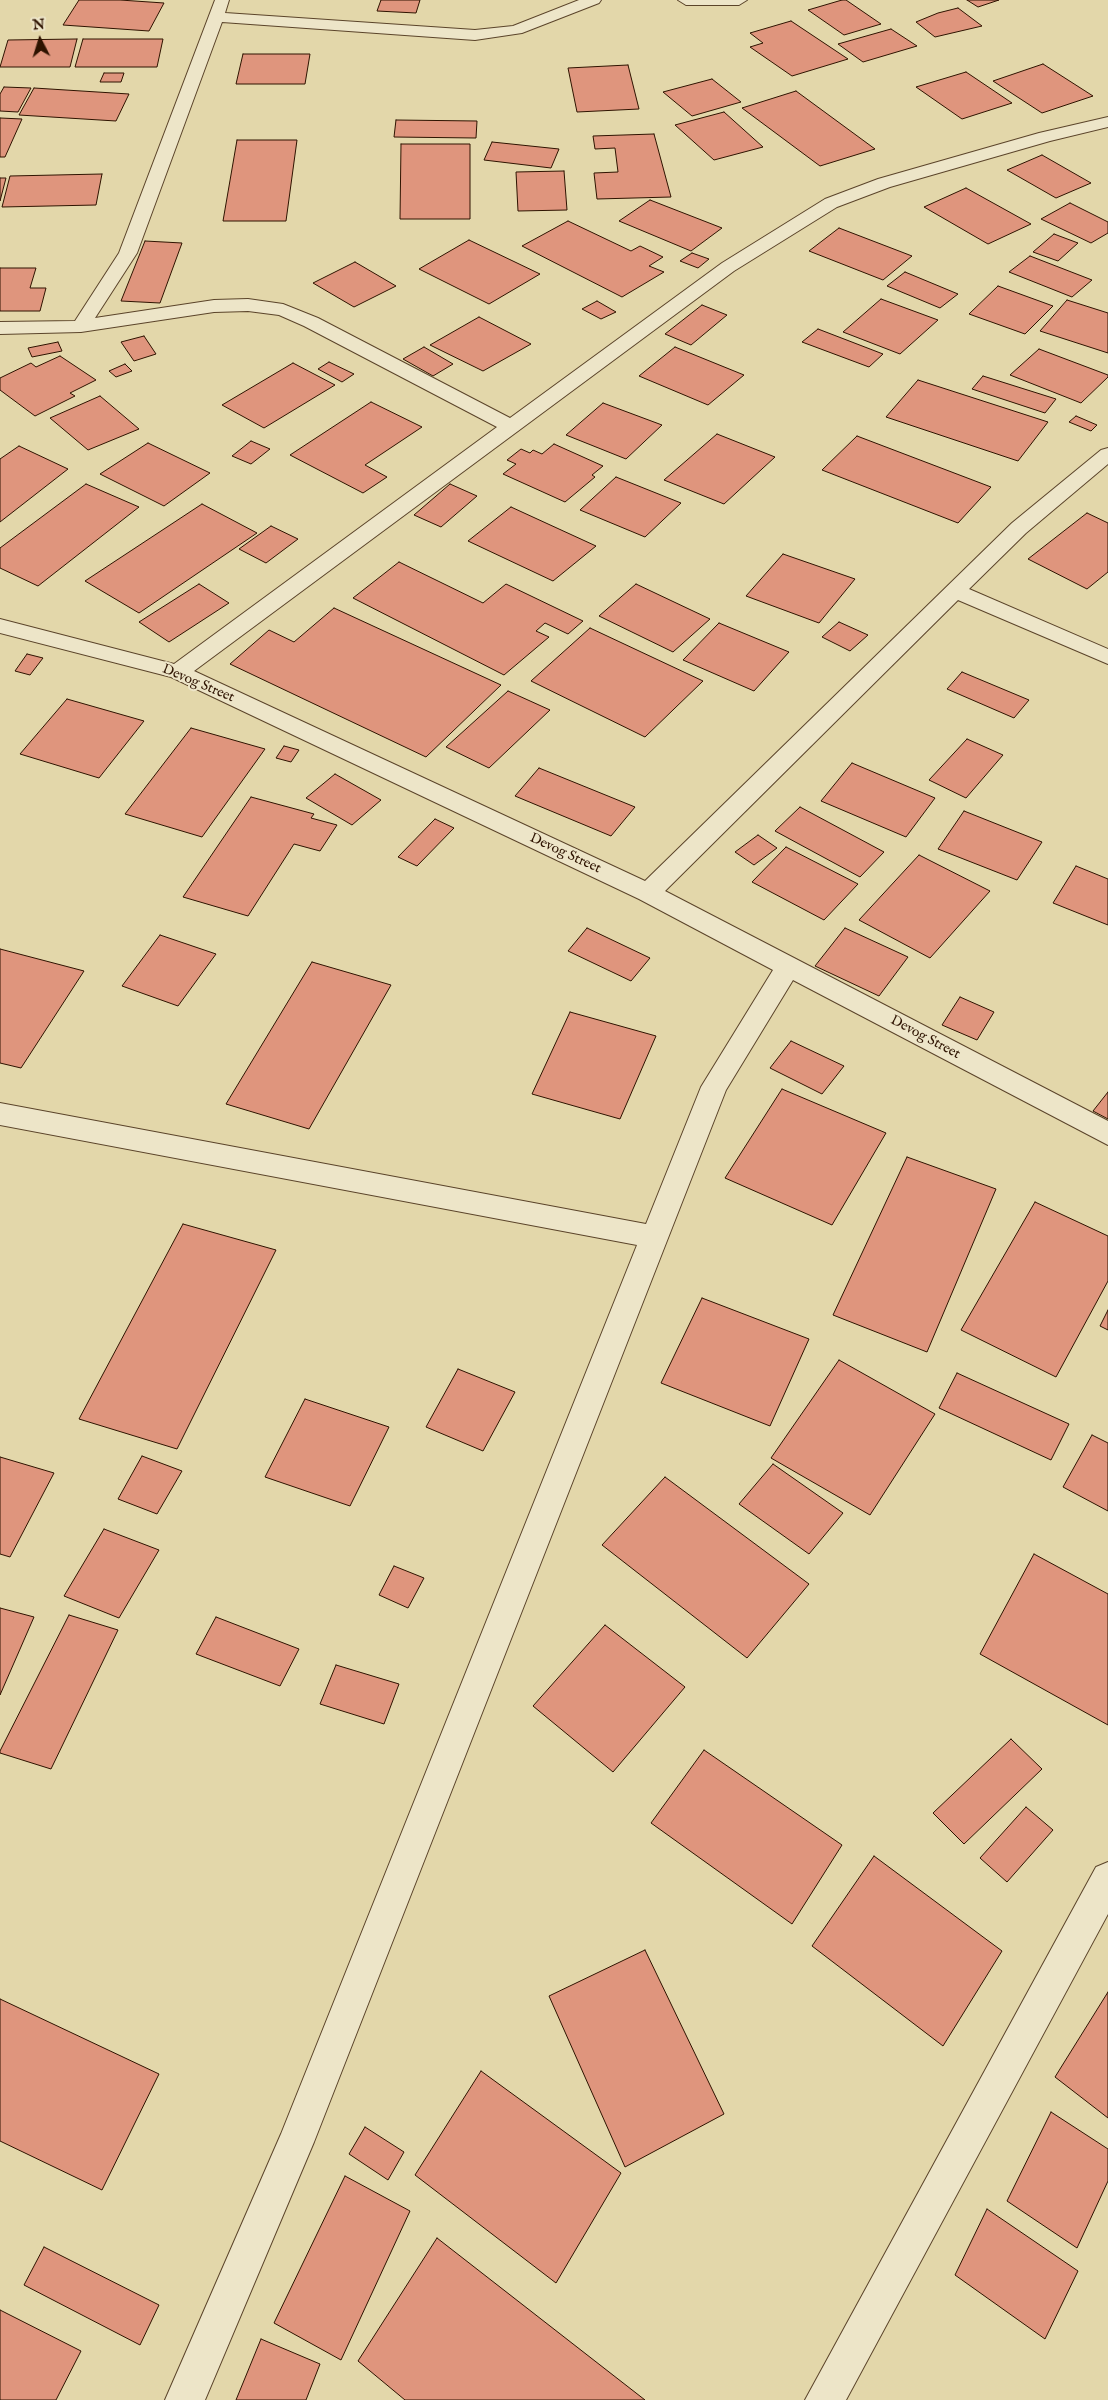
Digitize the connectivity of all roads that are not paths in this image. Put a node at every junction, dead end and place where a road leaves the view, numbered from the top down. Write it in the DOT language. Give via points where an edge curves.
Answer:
graph roads {
  1 [pos="222,0"];
  2 [pos="593,0"];
  3 [pos="686,0"];
  4 [pos="739,0"];
  5 [pos="216,17"];
  6 [pos="1108,122"];
  7 [pos="81,326"];
  8 [pos="0,328"];
  9 [pos="510,426"];
  10 [pos="1108,454"];
  11 [pos="955,591"];
  12 [pos="0,626"];
  13 [pos="1108,657"];
  14 [pos="178,672"];
  15 [pos="648,894"];
  16 [pos="788,967"];
  17 [pos="0,1114"];
  18 [pos="1108,1134"];
  19 [pos="655,1237"];
  20 [pos="1108,1879"];
  21 [pos="184,2400"];
  22 [pos="825,2400"];
  1 -- 5 [label="street"];
  2 -- 5 [label="street" via="516,30 475,35"];
  3 -- 4 [label="street"];
  5 -- 7 [label="street" via="128,253"];
  6 -- 9 [label="street" via="894,181 831,203 728,267"];
  7 -- 8 [label="street"];
  7 -- 9 [label="street" via="214,306 248,305 283,310"];
  9 -- 14 [label="street"];
  10 -- 11 [label="street" via="1018,528"];
  11 -- 13 [label="street"];
  11 -- 15 [label="street"];
  12 -- 14 [label="street, Devog Street"];
  14 -- 15 [label="street, Devog Street"];
  15 -- 16 [label="street, Devog Street"];
  16 -- 18 [label="street, Devog Street"];
  16 -- 19 [label="street" via="714,1087"];
  17 -- 19 [label="street"];
  19 -- 21 [label="street" via="296,2142"];
  20 -- 22 [label="street"];
}
